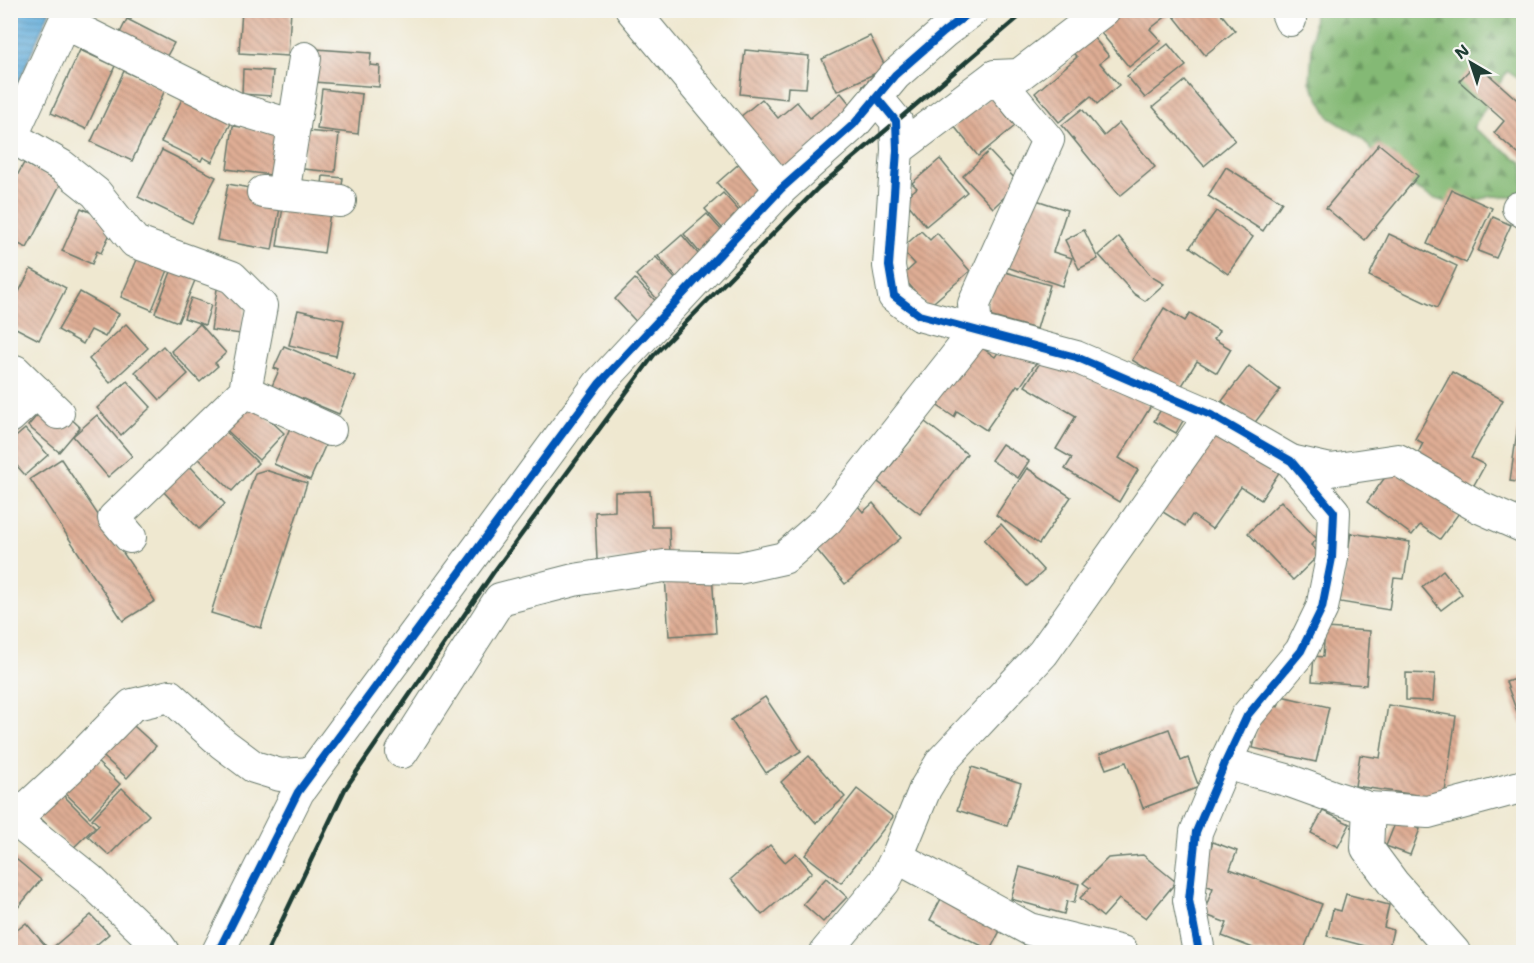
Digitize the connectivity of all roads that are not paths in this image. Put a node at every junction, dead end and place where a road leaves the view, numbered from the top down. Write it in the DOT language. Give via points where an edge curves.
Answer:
graph roads {
  1 [pos="632,10"];
  2 [pos="973,10"];
  3 [pos="1104,10"];
  4 [pos="67,17"];
  5 [pos="937,21"];
  6 [pos="305,58"];
  7 [pos="994,76"];
  8 [pos="877,98"];
  9 [pos="294,126"];
  10 [pos="11,138"];
  11 [pos="897,150"];
  12 [pos="781,189"];
  13 [pos="340,201"];
  14 [pos="976,331"];
  15 [pos="15,371"];
  16 [pos="245,391"];
  17 [pos="1211,416"];
  18 [pos="10,417"];
  19 [pos="330,430"];
  20 [pos="1292,460"];
  21 [pos="1524,527"];
  22 [pos="130,537"];
  23 [pos="402,752"];
  24 [pos="1225,763"];
  25 [pos="312,773"];
  26 [pos="1524,786"];
  27 [pos="1369,808"];
  28 [pos="12,826"];
  29 [pos="897,857"];
  30 [pos="135,952"];
  31 [pos="163,952"];
  32 [pos="218,952"];
  33 [pos="826,952"];
  34 [pos="1122,952"];
  35 [pos="1199,952"];
  36 [pos="1454,952"];
  1 -- 12 [label="street"];
  2 -- 5 [label="street"];
  3 -- 7 [label="street" via="1019,75"];
  4 -- 9 [label="street" via="238,109"];
  4 -- 10 [label="street"];
  5 -- 8 [label="street"];
  6 -- 9 [label="street"];
  7 -- 11 [label="street"];
  7 -- 14 [label="street" via="1048,140 974,304"];
  8 -- 11 [label="street" via="896,121"];
  8 -- 12 [label="street" via="854,124"];
  9 -- 13 [label="street" via="273,193"];
  10 -- 16 [label="street" via="62,166 96,193 135,242 232,277 261,306"];
  11 -- 14 [label="street" via="889,266 894,296 919,315"];
  12 -- 25 [label="street" via="599,384"];
  14 -- 17 [label="street" via="1076,357"];
  14 -- 23 [label="street" via="827,520 784,558 739,568 664,566 574,580 500,598"];
  15 -- 18 [label="street" via="48,403"];
  16 -- 19 [label="street"];
  16 -- 22 [label="street" via="114,518"];
  17 -- 20 [label="street"];
  17 -- 29 [label="street" via="1043,653 942,761 925,789"];
  20 -- 21 [label="street" via="1331,470 1398,460 1479,507"];
  20 -- 24 [label="street" via="1334,512 1332,558 1322,608 1301,651 1247,716"];
  24 -- 27 [label="street"];
  24 -- 35 [label="street" via="1196,832 1192,860 1189,900"];
  25 -- 28 [label="street" via="280,775 254,767 170,696 132,705"];
  25 -- 32 [label="street" via="298,792"];
  26 -- 27 [label="street" via="1428,812"];
  27 -- 36 [label="street" via="1367,848 1393,884"];
  28 -- 30 [label="street" via="52,872 104,916"];
  28 -- 31 [label="street" via="90,880"];
  29 -- 33 [label="street" via="884,882"];
  29 -- 34 [label="street" via="1029,929"];
}
